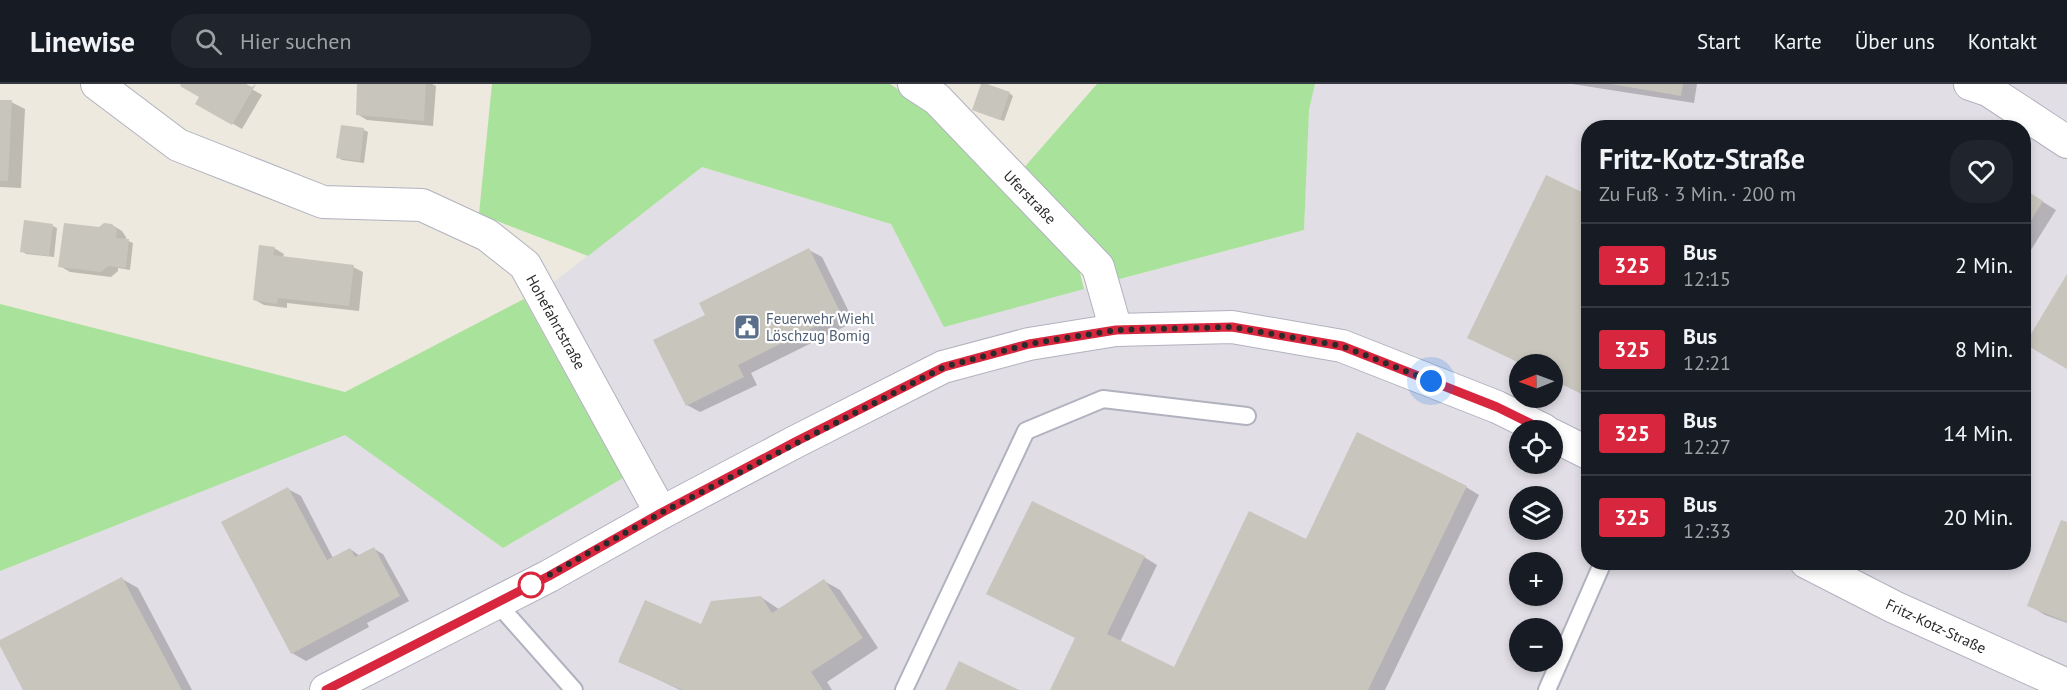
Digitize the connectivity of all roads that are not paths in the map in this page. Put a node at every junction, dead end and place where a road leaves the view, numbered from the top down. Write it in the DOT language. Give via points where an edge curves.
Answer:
graph roads {
  1 [pos="97,84"];
  2 [pos="914,84"];
  3 [pos="1970,84"];
  4 [pos="2067,142"];
  5 [pos="1116,330"];
  6 [pos="1247,416"];
  7 [pos="1524,420"];
  8 [pos="1563,440"];
  9 [pos="1581,450"];
  10 [pos="661,513"];
  11 [pos="1600,570"];
  12 [pos="1822,570"];
  13 [pos="496,602"];
  14 [pos="359,682"];
  15 [pos="2067,685"];
  16 [pos="326,690"];
  17 [pos="574,690"];
  18 [pos="904,690"];
  19 [pos="1547,690"];
  1 -- 10 [label="street, Hohefahrtstraße" via="178,145 323,202 422,206 487,235 525,266"];
  2 -- 5 [label="street, Uferstraße" via="937,99 1098,267"];
  3 -- 4 [label="street" via="1988,90"];
  5 -- 7 [label="street" via="1232,327 1342,346"];
  5 -- 10 [label="street" via="1029,344 944,367"];
  6 -- 18 [label="lane" via="1103,399 1026,431"];
  8 -- 9 [label="street"];
  10 -- 13 [label="street"];
  11 -- 19 [label="lane"];
  12 -- 15 [label="street, Fritz-Kotz-Straße"];
  13 -- 14 [label="street"];
  13 -- 17 [label="lane"];
  14 -- 16 [label="street"];
}
